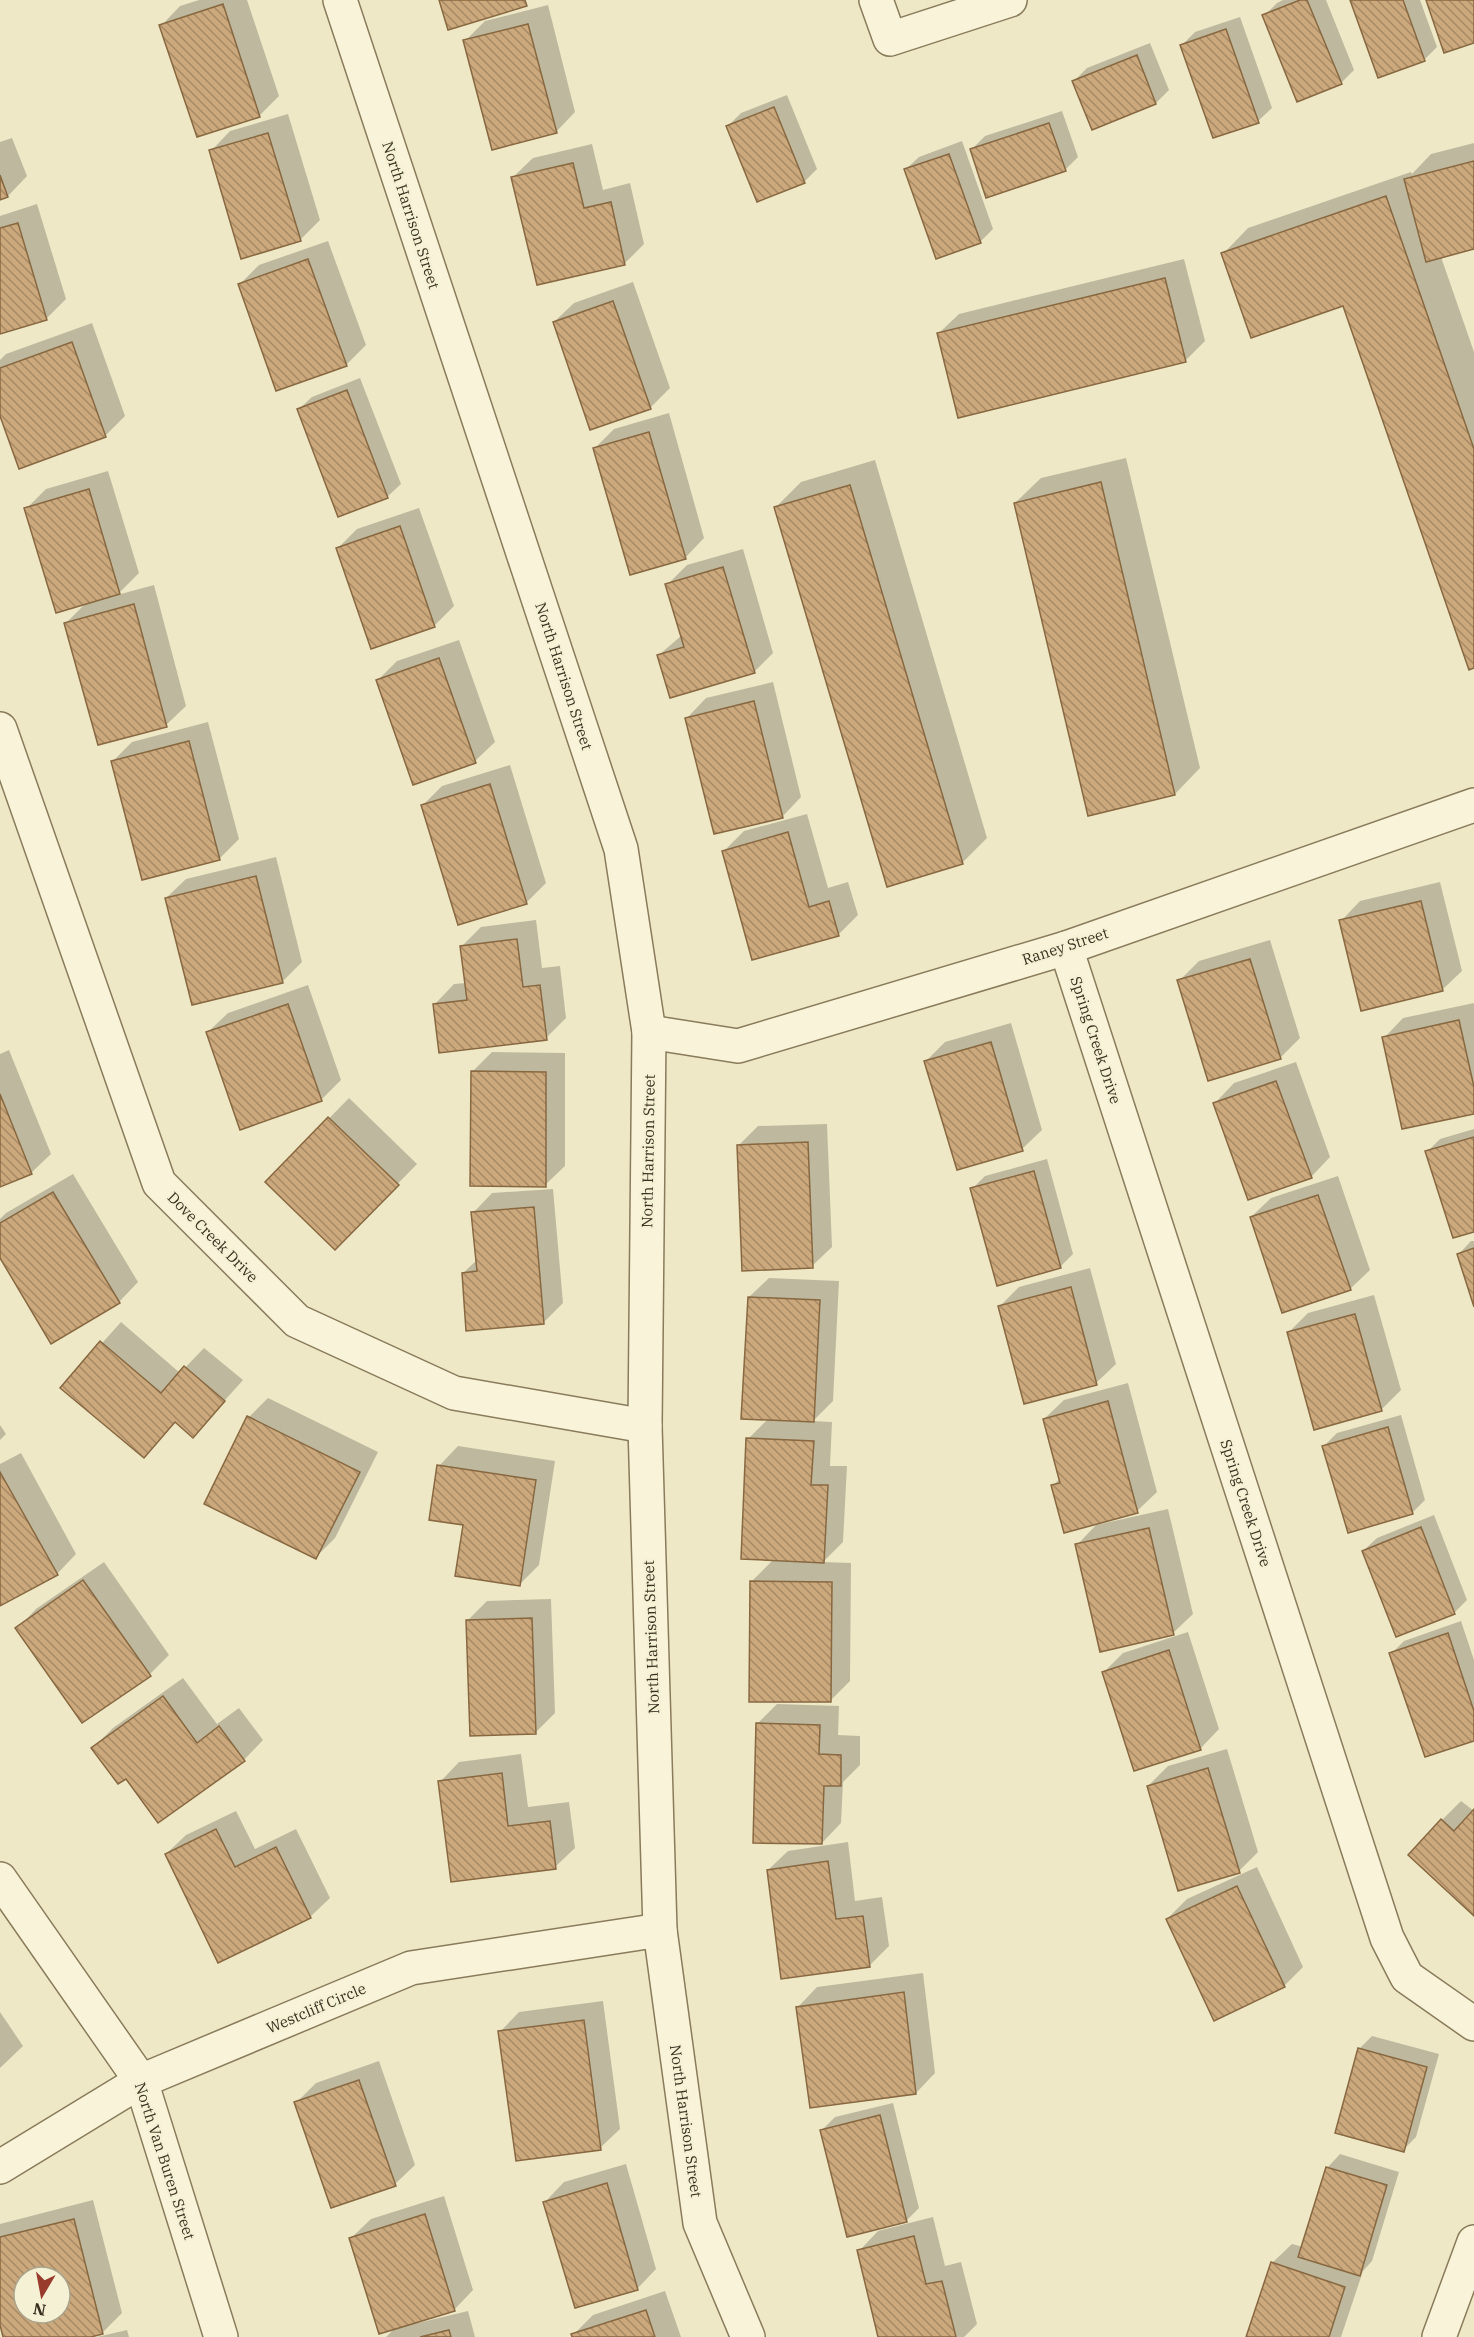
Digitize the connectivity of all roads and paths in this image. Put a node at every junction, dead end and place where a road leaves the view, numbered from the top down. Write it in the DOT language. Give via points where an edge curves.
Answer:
graph roads {
  1 [pos="340,0"];
  2 [pos="876,0"];
  3 [pos="1010,0"];
  4 [pos="0,729"];
  5 [pos="1474,806"];
  6 [pos="1066,948"];
  7 [pos="649,1032"];
  8 [pos="645,1426"];
  9 [pos="0,1879"];
  10 [pos="660,1929"];
  11 [pos="1474,2024"];
  12 [pos="141,2081"];
  13 [pos="0,2167"];
  14 [pos="1474,2242"];
  15 [pos="221,2337"];
  16 [pos="748,2337"];
  17 [pos="1439,2337"];
  1 -- 7 [label="street, North Harrison Street" via="621,849"];
  2 -- 3 [label="street" via="890,39"];
  4 -- 8 [label="street, Dove Creek Drive" via="159,1183 297,1321 454,1393"];
  5 -- 6 [label="street, Raney Street"];
  6 -- 7 [label="street, Raney Street" via="738,1046"];
  6 -- 11 [label="street, Spring Creek Drive" via="1387,1938 1407,1977"];
  7 -- 8 [label="street, North Harrison Street"];
  8 -- 10 [label="street, North Harrison Street"];
  9 -- 12 [label="street, North Van Buren Street"];
  10 -- 12 [label="street, Westcliff Circle" via="411,1968"];
  10 -- 16 [label="street, North Harrison Street" via="700,2223"];
  12 -- 13 [label="street, Westcliff Circle"];
  12 -- 15 [label="street, North Van Buren Street"];
  14 -- 17 [label="street"];
}
